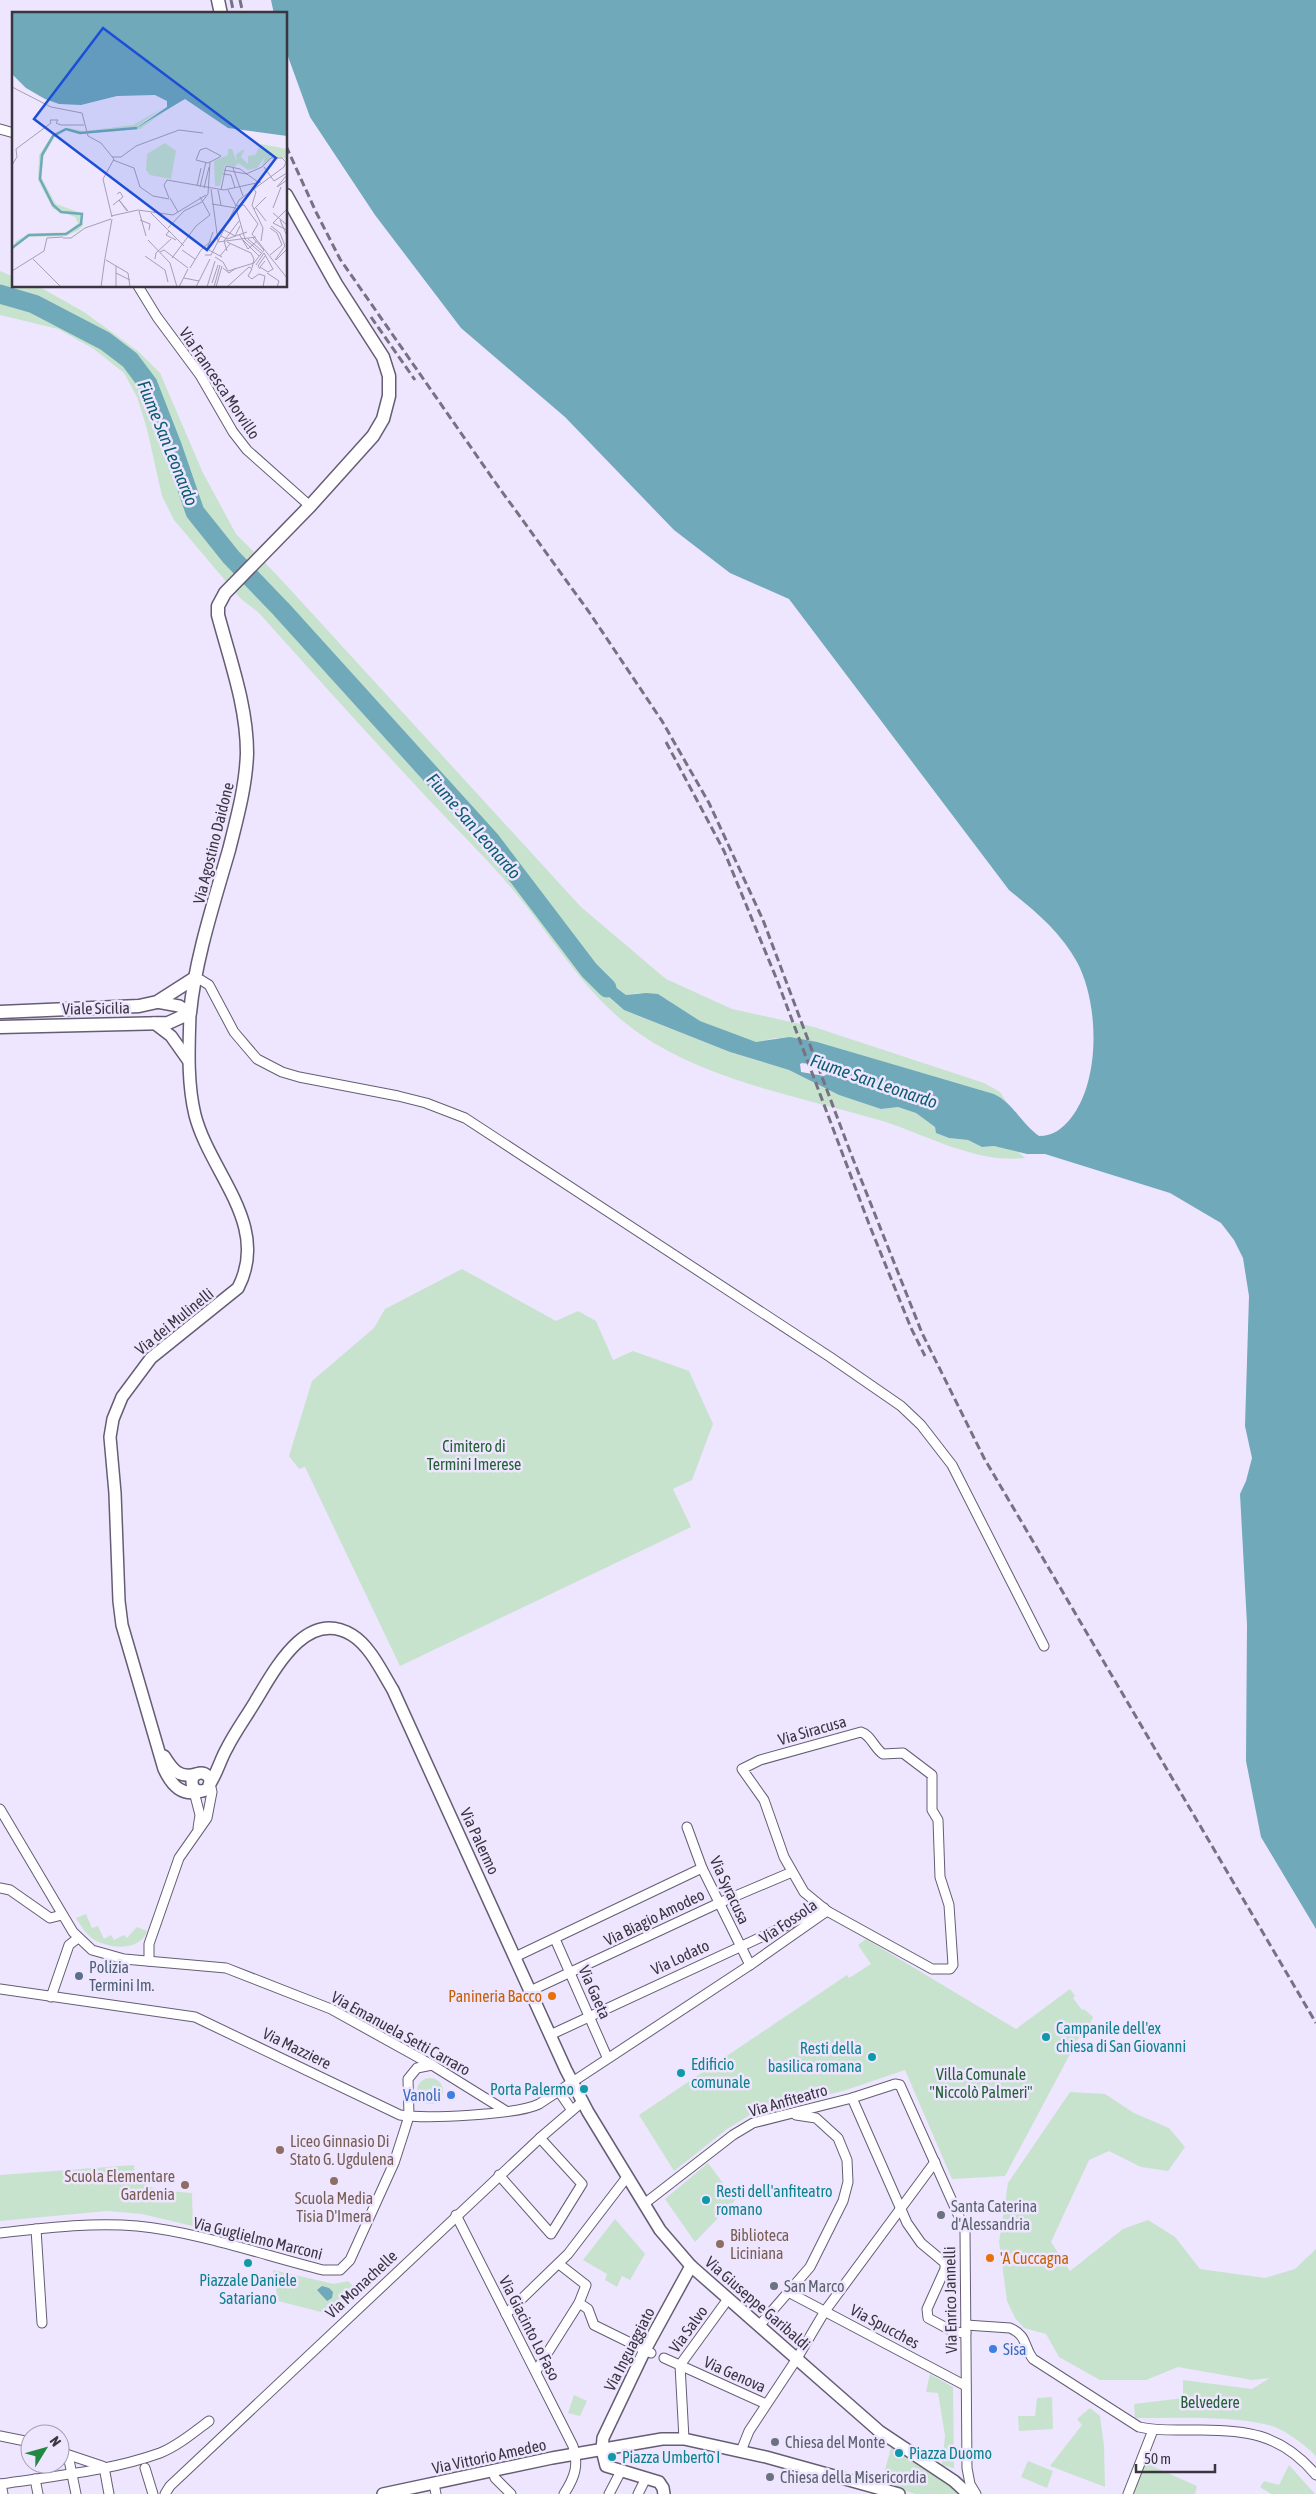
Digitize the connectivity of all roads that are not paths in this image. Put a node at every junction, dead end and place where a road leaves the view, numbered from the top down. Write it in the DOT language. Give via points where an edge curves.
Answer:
graph roads {
  1 [pos="288,199"];
  2 [pos="139,288"];
  3 [pos="310,506"];
  4 [pos="194,979"];
  5 [pos="157,1002"];
  6 [pos="0,1012"];
  7 [pos="190,1013"];
  8 [pos="154,1023"];
  9 [pos="0,1027"];
  10 [pos="188,1060"];
  11 [pos="1044,1646"];
  12 [pos="158,1748"];
  13 [pos="202,1782"];
  14 [pos="0,1809"];
  15 [pos="938,1820"];
  16 [pos="687,1827"];
  17 [pos="197,1832"];
  18 [pos="702,1868"];
  19 [pos="792,1872"];
  20 [pos="0,1888"];
  21 [pos="719,1903"];
  22 [pos="825,1909"];
  23 [pos="62,1915"];
  24 [pos="78,1938"];
  25 [pos="555,1939"];
  26 [pos="740,1946"];
  27 [pos="514,1956"];
  28 [pos="149,1961"];
  29 [pos="750,1965"];
  30 [pos="570,1973"];
  31 [pos="0,1989"];
  32 [pos="530,1991"];
  33 [pos="50,1997"];
  34 [pos="589,2016"];
  35 [pos="550,2035"];
  36 [pos="608,2057"];
  37 [pos="432,2065"];
  38 [pos="572,2080"];
  39 [pos="901,2087"];
  40 [pos="558,2090"];
  41 [pos="482,2096"];
  42 [pos="852,2098"];
  43 [pos="582,2102"];
  44 [pos="571,2109"];
  45 [pos="506,2112"];
  46 [pos="474,2114"];
  47 [pos="790,2114"];
  48 [pos="409,2116"];
  49 [pos="540,2138"];
  50 [pos="935,2162"];
  51 [pos="499,2176"];
  52 [pos="627,2177"];
  53 [pos="644,2204"];
  54 [pos="899,2208"];
  55 [pos="456,2215"];
  56 [pos="36,2229"];
  57 [pos="0,2232"];
  58 [pos="559,2264"];
  59 [pos="691,2266"];
  60 [pos="790,2293"];
  61 [pos="728,2299"];
  62 [pos="579,2303"];
  63 [pos="825,2311"];
  64 [pos="506,2314"];
  65 [pos="42,2323"];
  66 [pos="759,2326"];
  67 [pos="966,2329"];
  68 [pos="648,2351"];
  69 [pos="664,2358"];
  70 [pos="796,2360"];
  71 [pos="680,2365"];
  72 [pos="536,2371"];
  73 [pos="966,2386"];
  74 [pos="766,2404"];
  75 [pos="209,2421"];
  76 [pos="1153,2430"];
  77 [pos="0,2436"];
  78 [pos="684,2439"];
  79 [pos="20,2440"];
  80 [pos="602,2450"];
  81 [pos="741,2451"];
  82 [pos="576,2454"];
  83 [pos="70,2455"];
  84 [pos="70,2467"];
  85 [pos="104,2467"];
  86 [pos="145,2468"];
  87 [pos="493,2471"];
  88 [pos="621,2471"];
  89 [pos="72,2472"];
  90 [pos="1316,2475"];
  91 [pos="35,2478"];
  92 [pos="646,2478"];
  93 [pos="1,2485"];
  94 [pos="435,2489"];
  95 [pos="882,2491"];
  96 [pos="3,2494"];
  97 [pos="38,2494"];
  98 [pos="76,2494"];
  99 [pos="109,2494"];
  100 [pos="153,2494"];
  101 [pos="165,2494"];
  102 [pos="383,2494"];
  103 [pos="511,2494"];
  104 [pos="564,2494"];
  105 [pos="609,2494"];
  106 [pos="638,2494"];
  107 [pos="664,2494"];
  108 [pos="898,2494"];
  109 [pos="968,2494"];
  110 [pos="976,2494"];
  111 [pos="1128,2494"];
  1 -- 3 [label="main road" via="336,284 383,357 389,376 389,396 383,419 373,436"];
  2 -- 3 [label="street, Via Francesca Morvillo" via="200,375 246,450"];
  3 -- 4 [label="main road, Via Agostino Daidone" via="225,593 218,606 240,694 247,751 245,784"];
  4 -- 5 [label="main road"];
  4 -- 7 [label="main road, Via Agostino Daidone"];
  4 -- 11 [label="street" via="209,986 234,1032 257,1059 298,1077 398,1096 465,1118 901,1406 921,1425 952,1465"];
  5 -- 6 [label="main road, Viale Sicilia" via="139,1006"];
  5 -- 7 [label="street" via="179,1006"];
  7 -- 8 [label="main road, Viale Sicilia" via="168,1022"];
  7 -- 10 [label="street, Via dei Mulinelli"];
  8 -- 9 [label="main road, Viale Sicilia"];
  8 -- 10 [label="street" via="171,1036"];
  10 -- 12 [label="street, Via dei Mulinelli" via="195,1115 205,1142 240,1210 248,1256 238,1288 151,1358 122,1397 113,1419 110,1437 120,1613"];
  12 -- 13 [label="street" via="175,1772"];
  12 -- 13 [label="street, Via dei Mulinelli" via="169,1779 182,1791"];
  13 -- 17 [label="street"];
  13 -- 17 [label="street" via="212,1798 207,1818"];
  13 -- 27 [label="street, Via Palermo" via="278,1665 304,1637 318,1630 340,1630 359,1640 393,1690"];
  14 -- 23 [label="street, Via Emanuela Setti Carraro"];
  15 -- 19 [label="street, Via Siracusa" via="932,1810 932,1775 903,1753 883,1754 874,1747 868,1735 861,1732 760,1760 742,1769 764,1800"];
  15 -- 22 [label="street, Via Fossola" via="940,1877 949,1905 953,1965 950,1969 932,1969"];
  16 -- 18 [label="street, Via Syracusa"];
  17 -- 28 [label="street" via="179,1858 149,1944"];
  18 -- 21 [label="street, Via Syracusa"];
  18 -- 25 [label="street"];
  19 -- 21 [label="street, Via Biagio Amodeo"];
  19 -- 22 [label="street" via="804,1892"];
  20 -- 23 [label="street" via="10,1890 50,1918"];
  21 -- 26 [label="street, Via Syracusa"];
  21 -- 30 [label="street, Via Biagio Amodeo"];
  22 -- 26 [label="street, Via Lodato"];
  22 -- 29 [label="street, Via Fossola"];
  23 -- 24 [label="street, Via Emanuela Setti Carraro"];
  24 -- 28 [label="street, Via Emanuela Setti Carraro" via="92,1950 113,1957"];
  24 -- 33 [label="street" via="69,1945"];
  25 -- 27 [label="street"];
  25 -- 30 [label="street, Via Gaeta"];
  26 -- 29 [label="street, Via Syracusa"];
  26 -- 34 [label="street, Via Lodato"];
  27 -- 32 [label="street, Via Palermo"];
  28 -- 37 [label="street, Via Emanuela Setti Carraro" via="233,1971 331,2009"];
  29 -- 36 [label="street, Via Fossola"];
  30 -- 32 [label="street, Via Biagio Amodeo"];
  30 -- 34 [label="street, Via Gaeta"];
  31 -- 33 [label="street, Via Mazziere"];
  32 -- 35 [label="street, Via Palermo"];
  33 -- 48 [label="street, Via Mazziere" via="195,2017"];
  34 -- 35 [label="street, Via Lodato"];
  34 -- 36 [label="street, Via Gaeta"];
  35 -- 38 [label="street, Via Palermo"];
  36 -- 38 [label="street, Via Fossola"];
  37 -- 41 [label="street, Via Emanuela Setti Carraro"];
  37 -- 48 [label="street" via="417,2068 408,2079"];
  38 -- 40 [label="street, Via Mazziere"];
  38 -- 43 [label="street, Via Giuseppe Garibaldi"];
  39 -- 42 [label="street, Via Anfiteatro" via="895,2084"];
  39 -- 50 [label="street, Via Enrico Jannelli"];
  40 -- 44 [label="street"];
  40 -- 45 [label="street, Via Mazziere" via="529,2109"];
  41 -- 45 [label="street, Via Emanuela Setti Carraro"];
  41 -- 46 [label="street" via="485,2107"];
  42 -- 47 [label="street, Via Anfiteatro"];
  42 -- 54 [label="street"];
  43 -- 44 [label="street, Via Monachelle"];
  43 -- 52 [label="street, Via Giuseppe Garibaldi"];
  44 -- 49 [label="street, Via Monachelle"];
  45 -- 46 [label="street, Via Mazziere"];
  46 -- 48 [label="street, Via Mazziere"];
  47 -- 53 [label="street, Via Anfiteatro" via="753,2123 733,2135"];
  47 -- 60 [label="street" via="816,2118 829,2128 844,2150 849,2170 842,2201 810,2267"];
  48 -- 56 [label="street, Via Guglielmo Marconi" via="394,2163 350,2260 340,2270 323,2270 139,2226"];
  49 -- 51 [label="street, Via Monachelle"];
  49 -- 51 [label="street" via="582,2184 551,2234"];
  50 -- 54 [label="street"];
  50 -- 67 [label="street, Via Enrico Jannelli" via="965,2230"];
  51 -- 55 [label="street, Via Monachelle"];
  52 -- 53 [label="street, Via Giuseppe Garibaldi"];
  52 -- 58 [label="street"];
  53 -- 59 [label="street, Via Giuseppe Garibaldi" via="673,2247"];
  54 -- 63 [label="street"];
  54 -- 67 [label="street" via="922,2244 946,2263 927,2309 928,2318 954,2332"];
  55 -- 64 [label="street, Via Giacinto Lo Faso"];
  55 -- 101 [label="street, Via Monachelle"];
  56 -- 57 [label="street, Via Guglielmo Marconi"];
  56 -- 65 [label="street"];
  58 -- 62 [label="street" via="586,2285"];
  58 -- 64 [label="street"];
  59 -- 61 [label="street, Via Giuseppe Garibaldi"];
  59 -- 68 [label="street, Via Inguaggiato"];
  60 -- 63 [label="street, Via Spucches"];
  60 -- 66 [label="street"];
  61 -- 66 [label="street, Via Giuseppe Garibaldi"];
  61 -- 71 [label="street, Via Salvo"];
  62 -- 68 [label="street" via="588,2309 594,2325"];
  62 -- 72 [label="street"];
  63 -- 70 [label="street"];
  63 -- 73 [label="street, Via Spucches"];
  64 -- 72 [label="street, Via Giacinto Lo Faso"];
  66 -- 70 [label="street, Via Giuseppe Garibaldi"];
  67 -- 73 [label="street, Via Enrico Jannelli"];
  67 -- 76 [label="street" via="1010,2328 1016,2331 1026,2342 1033,2359 1128,2422"];
  68 -- 80 [label="street, Via Inguaggiato" via="602,2441"];
  69 -- 71 [label="street, Via Genova"];
  70 -- 74 [label="street"];
  70 -- 109 [label="street, Via Giuseppe Garibaldi" via="879,2431 954,2481"];
  71 -- 74 [label="street, Via Genova"];
  71 -- 78 [label="street, Via Salvo"];
  72 -- 82 [label="street, Via Giacinto Lo Faso"];
  73 -- 110 [label="street, Via Enrico Jannelli" via="967,2468"];
  74 -- 81 [label="street"];
  75 -- 85 [label="street" via="161,2453"];
  76 -- 90 [label="street" via="1215,2430 1260,2435 1283,2444"];
  76 -- 111 [label="street"];
  77 -- 79 [label="street"];
  78 -- 80 [label="street, Via Vittorio Amedeo" via="662,2439"];
  78 -- 81 [label="street, Via Vittorio Amedeo"];
  80 -- 82 [label="street, Via Vittorio Amedeo"];
  80 -- 88 [label="street" via="606,2466"];
  81 -- 95 [label="street, Via Vittorio Amedeo" via="864,2483"];
  82 -- 87 [label="street, Via Vittorio Amedeo"];
  82 -- 104 [label="street" via="575,2477"];
  83 -- 85 [label="street"];
  84 -- 89 [label="street"];
  85 -- 89 [label="street"];
  85 -- 99 [label="street"];
  86 -- 100 [label="street"];
  87 -- 94 [label="street, Via Vittorio Amedeo"];
  87 -- 103 [label="street" via="495,2478"];
  88 -- 92 [label="street"];
  88 -- 105 [label="street"];
  89 -- 91 [label="street"];
  89 -- 98 [label="street"];
  91 -- 93 [label="street"];
  91 -- 97 [label="street"];
  92 -- 106 [label="street"];
  92 -- 107 [label="street" via="659,2482"];
  93 -- 96 [label="street"];
  94 -- 102 [label="street, Via Vittorio Amedeo"];
  95 -- 108 [label="street, Via Vittorio Amedeo"];
}
